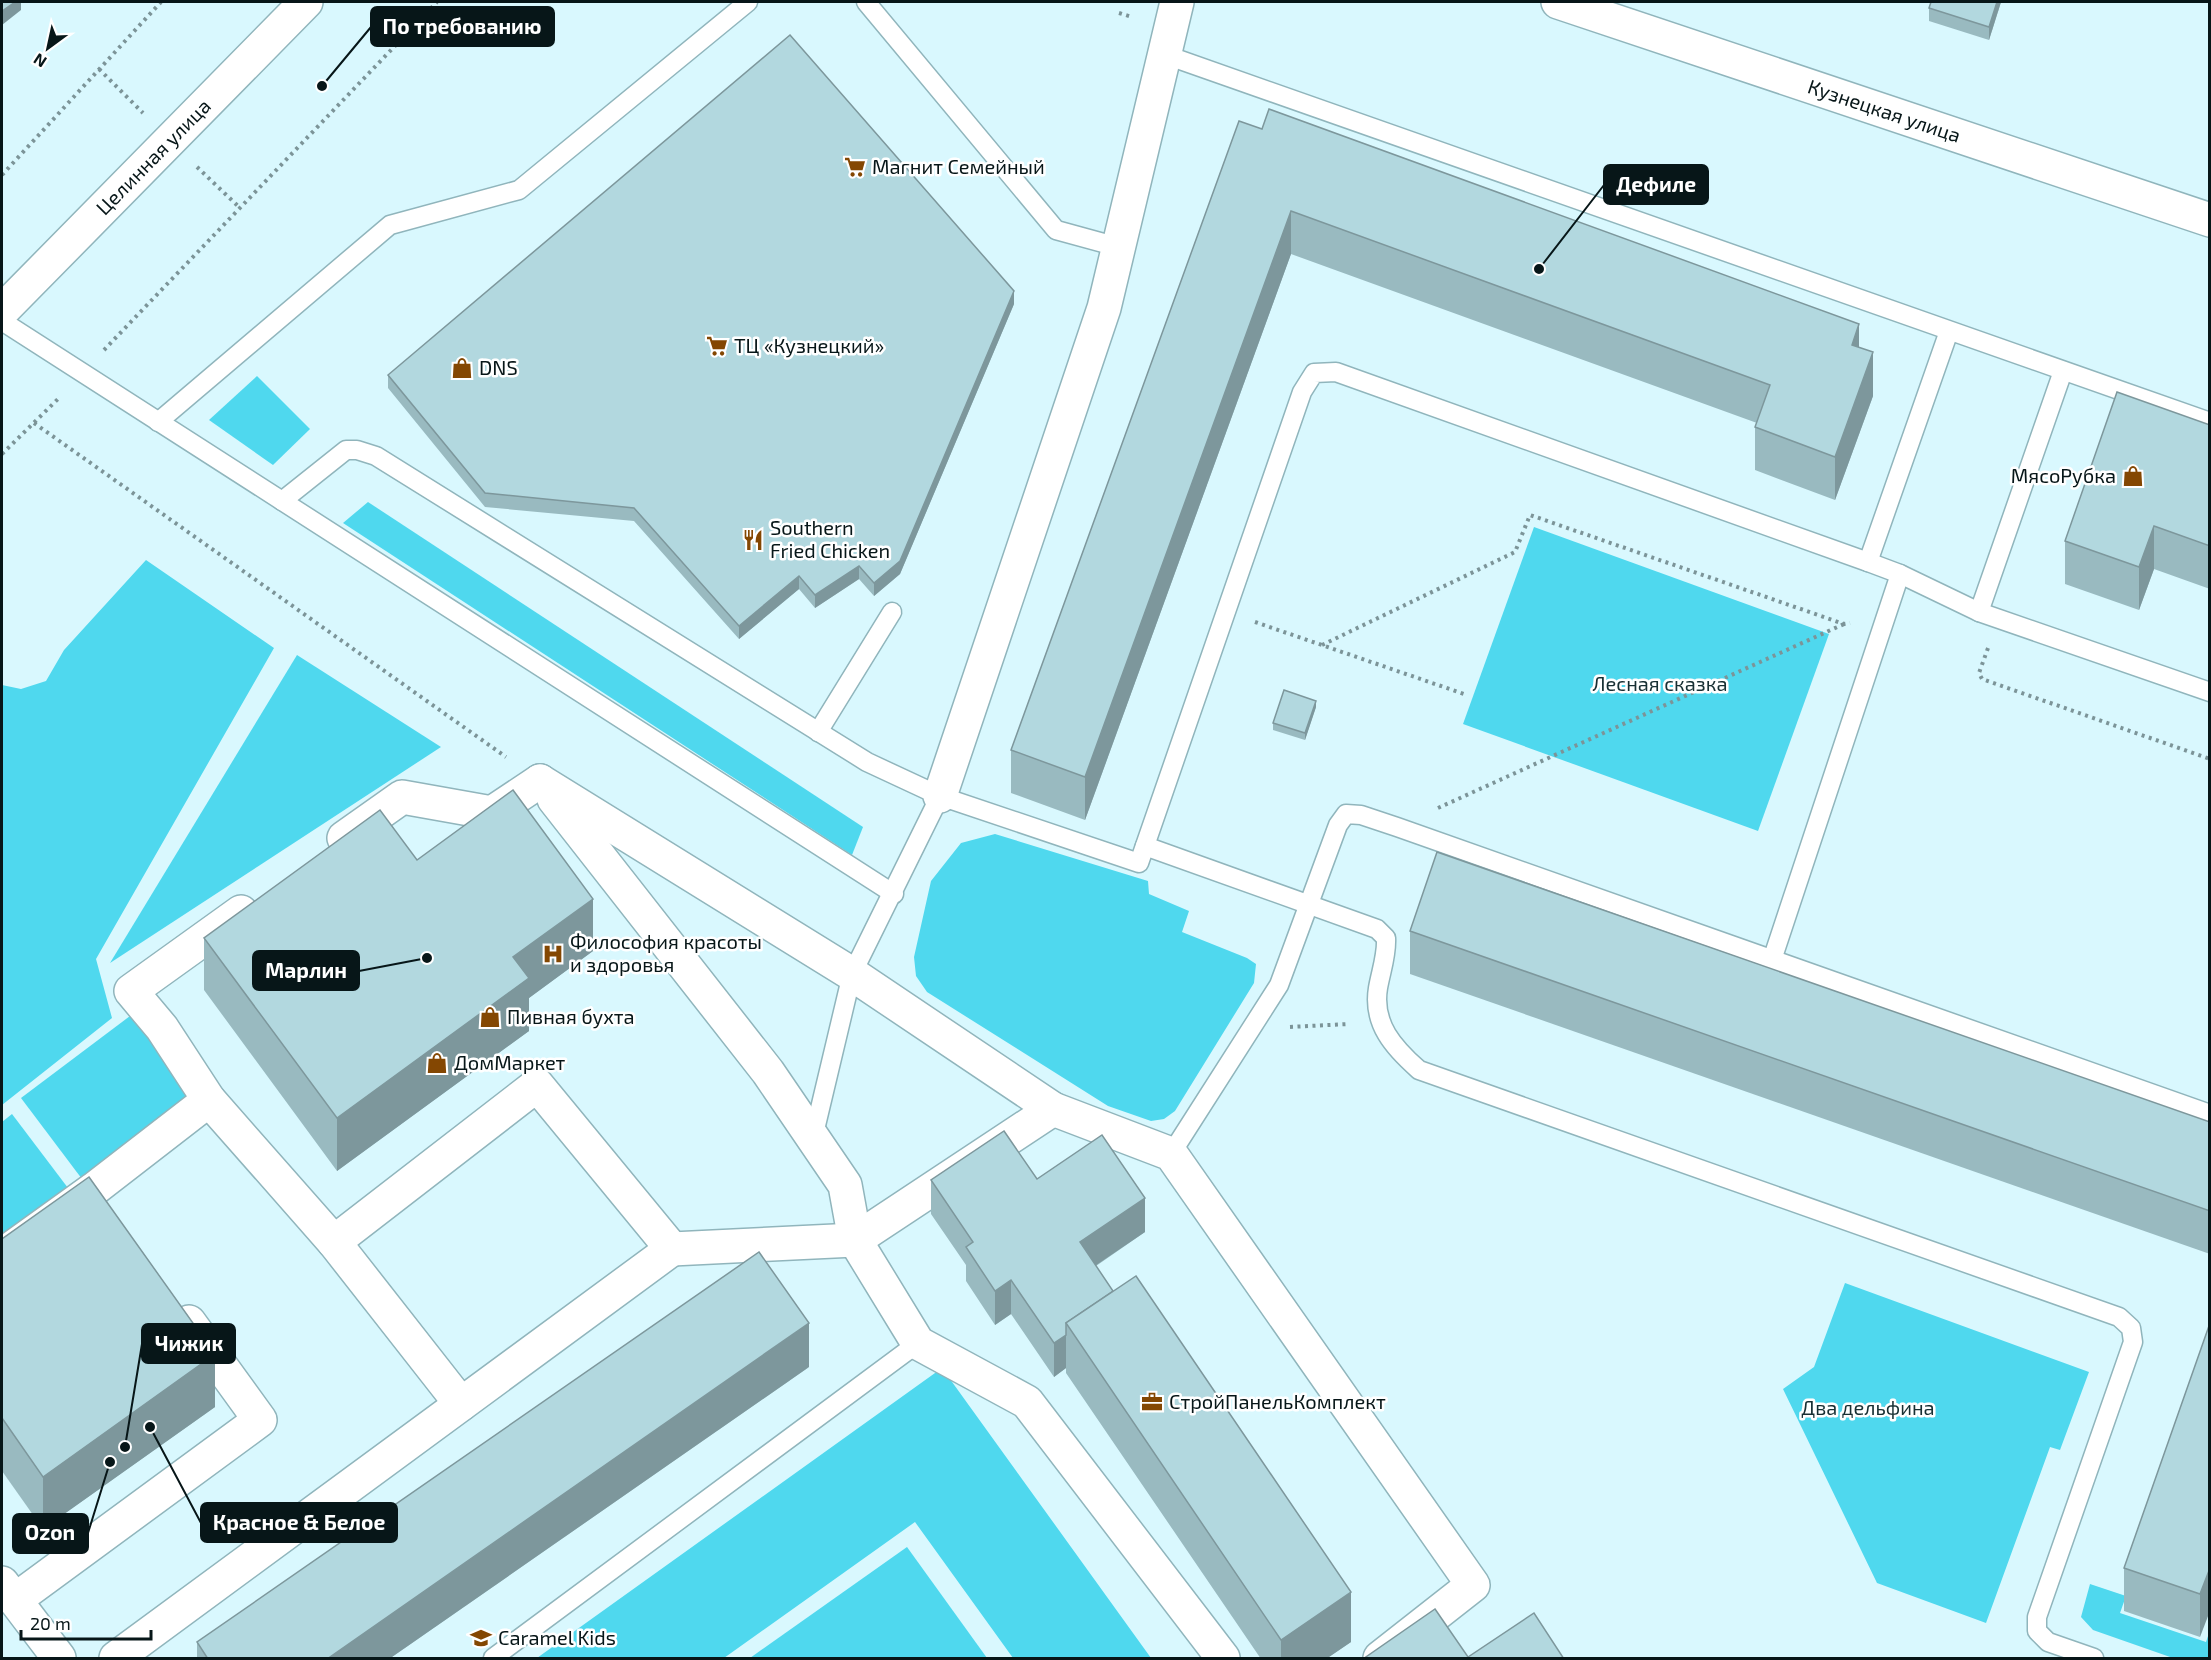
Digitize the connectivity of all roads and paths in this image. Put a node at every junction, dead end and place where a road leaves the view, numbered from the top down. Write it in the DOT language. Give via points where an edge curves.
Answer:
graph roads {
  1 [pos="161,2"];
  2 [pos="306,2"];
  3 [pos="437,2"];
  4 [pos="748,2"];
  5 [pos="866,2"];
  6 [pos="1177,2"];
  7 [pos="1558,2"];
  8 [pos="1119,13"];
  9 [pos="1140,19"];
  10 [pos="1166,55"];
  11 [pos="2,175"];
  12 [pos="2210,220"];
  13 [pos="1118,247"];
  14 [pos="2,311"];
  15 [pos="2,321"];
  16 [pos="1949,331"];
  17 [pos="2063,371"];
  18 [pos="83,374"];
  19 [pos="158,422"];
  20 [pos="2210,422"];
  21 [pos="34,423"];
  22 [pos="2,454"];
  23 [pos="282,501"];
  24 [pos="1871,564"];
  25 [pos="1900,574"];
  26 [pos="892,612"];
  27 [pos="1226,612"];
  28 [pos="1979,612"];
  29 [pos="1998,618"];
  30 [pos="1844,624"];
  31 [pos="1322,645"];
  32 [pos="2210,692"];
  33 [pos="1467,695"];
  34 [pos="818,732"];
  35 [pos="2210,759"];
  36 [pos="540,781"];
  37 [pos="940,796"];
  38 [pos="1397,827"];
  39 [pos="1145,846"];
  40 [pos="324,852"];
  41 [pos="266,894"];
  42 [pos="894,894"];
  43 [pos="1309,905"];
  44 [pos="1772,960"];
  45 [pos="852,974"];
  46 [pos="1260,1015"];
  47 [pos="1379,1022"];
  48 [pos="209,1100"];
  49 [pos="1053,1109"];
  50 [pos="2210,1114"];
  51 [pos="813,1138"];
  52 [pos="1171,1155"];
  53 [pos="855,1240"];
  54 [pos="334,1242"];
  55 [pos="672,1249"];
  56 [pos="2,1255"];
  57 [pos="171,1297"];
  58 [pos="918,1343"];
  59 [pos="461,1404"];
  60 [pos="8,1592"];
  61 [pos="59,1659"];
  62 [pos="116,1659"];
  63 [pos="493,1659"];
  64 [pos="1223,1659"];
  65 [pos="1380,1659"];
  66 [pos="2094,1659"];
  1 -- 11 [label="path"];
  2 -- 14 [label="street, Целинная улица"];
  3 -- 18 [label="path"];
  4 -- 19 [label="lane" via="519,190 390,225"];
  5 -- 13 [label="lane" via="1056,230"];
  6 -- 10 [label="street"];
  7 -- 12 [label="street, Кузнецкая улица"];
  8 -- 9 [label="path"];
  10 -- 13 [label="street"];
  10 -- 16 [label="lane"];
  13 -- 37 [label="street" via="1104,308"];
  15 -- 18 [label="lane"];
  16 -- 17 [label="lane"];
  16 -- 24 [label="lane"];
  17 -- 20 [label="lane"];
  17 -- 28 [label="lane"];
  18 -- 19 [label="lane"];
  18 -- 21 [label="path"];
  19 -- 23 [label="lane"];
  21 -- 22 [label="path"];
  21 -- 36 [label="path"];
  23 -- 34 [label="lane" via="346,450 376,456"];
  23 -- 42 [label="lane"];
  24 -- 25 [label="lane"];
  24 -- 27 [label="lane" via="1336,372 1314,373 1302,392"];
  24 -- 30 [label="path" via="1855,618"];
  25 -- 28 [label="lane"];
  25 -- 44 [label="lane"];
  26 -- 34 [label="lane"];
  27 -- 31 [label="path"];
  27 -- 39 [label="lane"];
  28 -- 29 [label="lane"];
  29 -- 32 [label="lane"];
  29 -- 35 [label="path" via="1979,673 1982,679"];
  30 -- 31 [label="path" via="1530,515 1515,552"];
  30 -- 38 [label="path"];
  31 -- 33 [label="path"];
  34 -- 37 [label="lane" via="867,762"];
  36 -- 40 [label="street" via="492,813 402,797"];
  36 -- 45 [label="street"];
  36 -- 51 [label="street" via="768,1072"];
  37 -- 39 [label="lane" via="1139,862"];
  37 -- 42 [label="lane"];
  38 -- 43 [label="lane" via="1346,814 1338,825"];
  38 -- 44 [label="lane"];
  39 -- 43 [label="lane"];
  41 -- 48 [label="street" via="131,991 162,1028"];
  42 -- 45 [label="lane"];
  43 -- 46 [label="lane" via="1279,985"];
  43 -- 47 [label="lane" via="1377,929 1386,938 1377,990"];
  44 -- 50 [label="lane"];
  45 -- 49 [label="street"];
  45 -- 51 [label="lane"];
  46 -- 47 [label="path" via="1281,1027"];
  46 -- 52 [label="lane"];
  47 -- 66 [label="lane" via="1396,1050 1419,1070 2119,1317 2131,1328 2133,1342 2037,1617 2037,1631 2048,1642"];
  48 -- 54 [label="street"];
  48 -- 56 [label="street" via="103,1202"];
  49 -- 52 [label="street"];
  49 -- 53 [label="street"];
  51 -- 53 [label="street" via="845,1185"];
  52 -- 65 [label="street" via="1473,1585"];
  53 -- 55 [label="street"];
  53 -- 58 [label="street"];
  54 -- 55 [label="street" via="537,1085"];
  54 -- 59 [label="street"];
  55 -- 59 [label="street"];
  57 -- 60 [label="street" via="260,1420"];
  58 -- 63 [label="lane"];
  58 -- 64 [label="street" via="1027,1402"];
  59 -- 62 [label="street"];
  60 -- 61 [label="street"];
}
